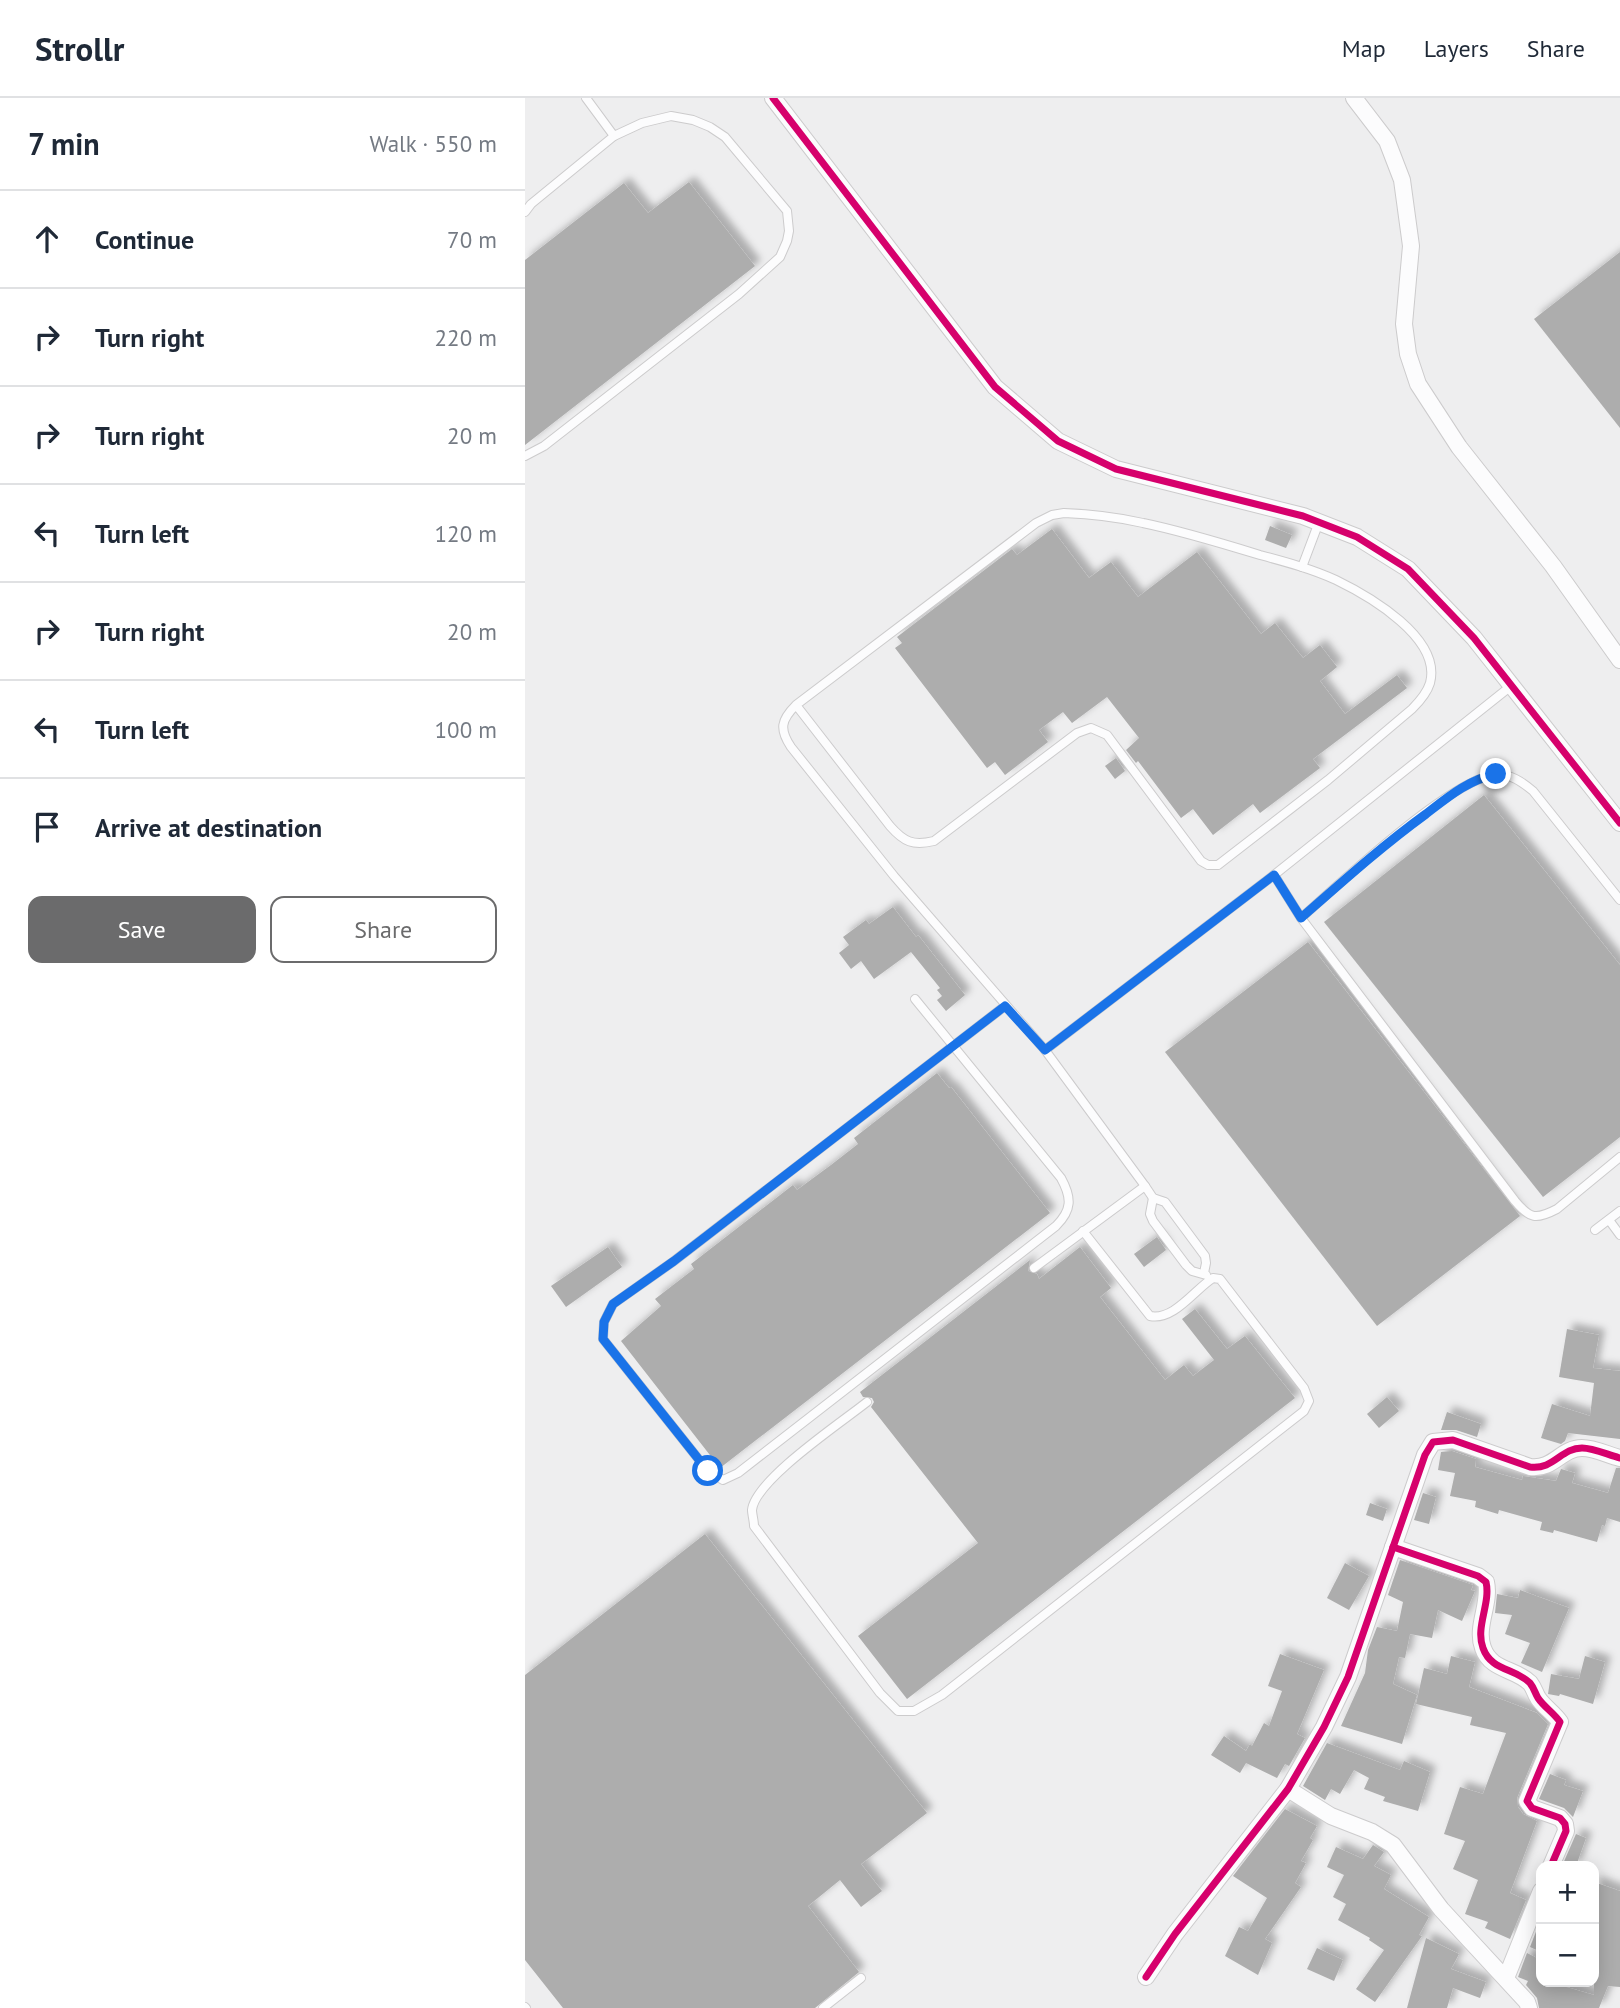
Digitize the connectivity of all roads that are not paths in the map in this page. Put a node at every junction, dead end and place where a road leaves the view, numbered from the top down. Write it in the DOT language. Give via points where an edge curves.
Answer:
graph roads {
  1 [pos="586,98"];
  2 [pos="773,98"];
  3 [pos="1354,98"];
  4 [pos="614,136"];
  5 [pos="525,212"];
  6 [pos="525,456"];
  7 [pos="1319,522"];
  8 [pos="1302,567"];
  9 [pos="1620,660"];
  10 [pos="1511,686"];
  11 [pos="796,705"];
  12 [pos="1620,823"];
  13 [pos="1274,875"];
  14 [pos="1620,900"];
  15 [pos="1301,918"];
  16 [pos="915,999"];
  17 [pos="1005,1006"];
  18 [pos="953,1048"];
  19 [pos="1045,1050"];
  20 [pos="1620,1157"];
  21 [pos="1145,1186"];
  22 [pos="1153,1198"];
  23 [pos="1620,1211"];
  24 [pos="1609,1220"];
  25 [pos="1595,1230"];
  26 [pos="1083,1231"];
  27 [pos="1620,1235"];
  28 [pos="1034,1268"];
  29 [pos="1206,1277"];
  30 [pos="867,1402"];
  31 [pos="1620,1458"];
  32 [pos="1393,1547"];
  33 [pos="1288,1789"];
  34 [pos="1554,1861"];
  35 [pos="1536,1903"];
  36 [pos="1146,1977"];
  37 [pos="861,1978"];
  38 [pos="1506,1978"];
  39 [pos="823,2008"];
  40 [pos="1529,2008"];
  1 -- 4 [label="lane"];
  2 -- 7 [label="street" via="995,387 1058,441 1116,469"];
  3 -- 9 [label="street" via="1387,141 1402,180 1411,246 1404,324 1418,384 1459,447"];
  4 -- 5 [label="lane"];
  4 -- 6 [label="lane" via="642,122 671,116 710,127 725,137 787,211 787,241 781,257 739,294"];
  7 -- 8 [label="lane"];
  7 -- 10 [label="street" via="1357,537 1408,569 1474,638"];
  8 -- 11 [label="lane" via="1140,522 1052,515"];
  8 -- 11 [label="lane" via="1336,580 1410,629 1427,651 1430,682 1412,709 1218,865 1201,861 1107,734 1091,728 1077,733 934,841 913,845 898,836"];
  10 -- 12 [label="street"];
  10 -- 13 [label="lane"];
  11 -- 17 [label="lane" via="782,727 791,747"];
  13 -- 15 [label="lane"];
  13 -- 19 [label="lane"];
  14 -- 15 [label="lane" via="1533,791 1519,780 1496,774 1461,788 1418,819"];
  15 -- 20 [label="lane" via="1529,1215 1546,1215 1557,1209"];
  16 -- 18 [label="lane"];
  17 -- 18 [label="lane"];
  17 -- 19 [label="lane"];
  18 -- 18 [label="lane" via="613,1304 604,1322 603,1339 708,1471 723,1480 738,1473 1066,1217 1069,1192 1061,1178"];
  19 -- 21 [label="lane"];
  21 -- 22 [label="lane"];
  21 -- 26 [label="lane"];
  22 -- 29 [label="lane" via="1165,1202 1205,1256"];
  22 -- 29 [label="lane" via="1153,1221 1186,1265"];
  23 -- 24 [label="lane"];
  24 -- 25 [label="lane"];
  24 -- 27 [label="lane"];
  26 -- 28 [label="lane"];
  26 -- 29 [label="lane" via="1150,1316 1164,1315 1185,1301"];
  29 -- 30 [label="lane" via="1220,1279 1304,1388 1309,1401 1304,1411 941,1695 914,1711 898,1711 880,1693 754,1526 752,1509 774,1475"];
  31 -- 32 [label="street" via="1583,1448 1548,1466 1530,1467 1453,1440 1433,1442"];
  32 -- 33 [label="street" via="1348,1677"];
  32 -- 34 [label="street" via="1486,1582 1481,1639 1487,1658 1529,1683 1560,1723 1527,1801 1565,1824"];
  33 -- 36 [label="street"];
  33 -- 38 [label="street" via="1394,1845 1441,1909"];
  35 -- 38 [label="street"];
  37 -- 39 [label="lane"];
  38 -- 40 [label="street"];
}
